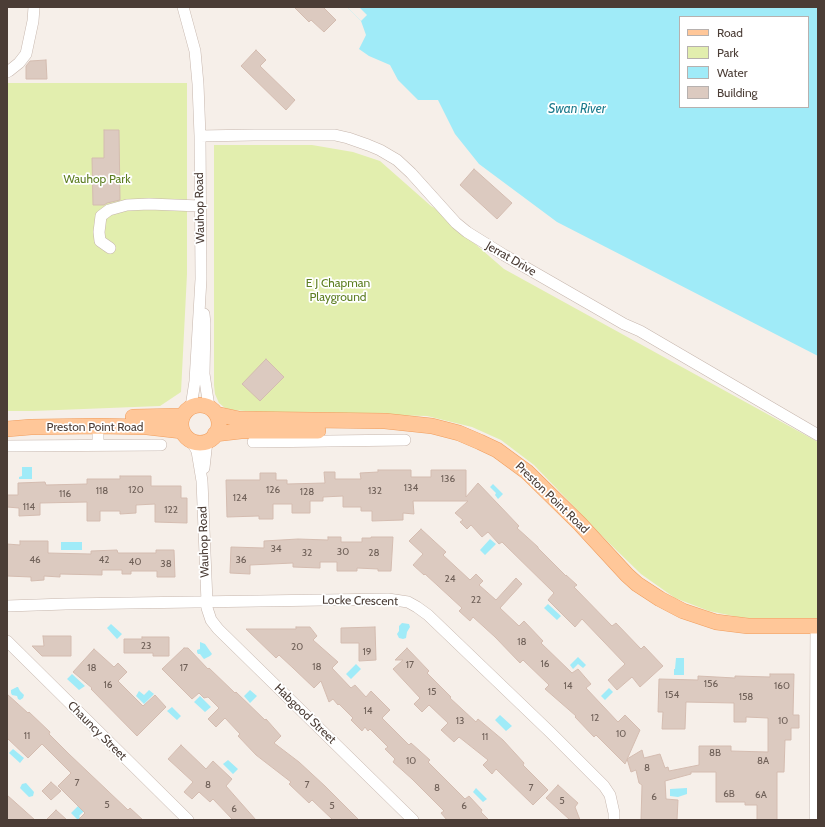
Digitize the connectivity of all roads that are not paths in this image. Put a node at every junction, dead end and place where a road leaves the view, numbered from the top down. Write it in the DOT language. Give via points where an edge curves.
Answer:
graph roads {
  1 [pos="34,7"];
  2 [pos="183,7"];
  3 [pos="7,72"];
  4 [pos="200,136"];
  5 [pos="200,206"];
  6 [pos="110,248"];
  7 [pos="201,279"];
  8 [pos="213,411"];
  9 [pos="7,421"];
  10 [pos="187,423"];
  11 [pos="98,426"];
  12 [pos="7,429"];
  13 [pos="818,435"];
  14 [pos="305,436"];
  15 [pos="211,438"];
  16 [pos="405,440"];
  17 [pos="253,442"];
  18 [pos="98,445"];
  19 [pos="161,445"];
  20 [pos="7,446"];
  21 [pos="202,481"];
  22 [pos="207,602"];
  23 [pos="7,606"];
  24 [pos="817,630"];
  25 [pos="7,641"];
  26 [pos="188,820"];
  27 [pos="413,820"];
  28 [pos="614,820"];
  29 [pos="815,820"];
  1 -- 3 [label="street" via="26,54"];
  2 -- 4 [label="street, Wauhop Road" via="195,51"];
  4 -- 5 [label="street, Wauhop Road"];
  4 -- 13 [label="street, Jerrat Drive" via="335,135 380,150 411,173 467,232"];
  5 -- 6 [label="street" via="149,204 127,205 109,210 101,216 98,232 100,241"];
  5 -- 7 [label="street, Wauhop Road"];
  7 -- 8 [label="street, Wauhop Road" via="205,324 204,374"];
  7 -- 10 [label="street, Wauhop Road" via="195,382"];
  8 -- 10 [label="main road" via="201,405"];
  8 -- 15 [label="main road" via="219,427"];
  8 -- 24 [label="main road, Preston Point Road" via="239,420 386,421 432,426 459,433 497,450 527,472 637,584 660,599 716,622"];
  9 -- 10 [label="main road, Preston Point Road" via="42,417"];
  10 -- 11 [label="main road, Preston Point Road" via="147,427"];
  10 -- 15 [label="main road" via="197,442"];
  10 -- 21 [label="street, Wauhop Road" via="197,451"];
  11 -- 12 [label="main road, Preston Point Road"];
  11 -- 18 [label="street"];
  14 -- 15 [label="main road, Preston Point Road" via="241,431"];
  14 -- 16 [label="street"];
  14 -- 17 [label="street"];
  14 -- 24 [label="main road, Preston Point Road" via="377,431 410,433 434,436 469,447 508,469 521,480 619,578 652,605 710,630 743,635"];
  15 -- 21 [label="street, Wauhop Road"];
  18 -- 19 [label="street"];
  18 -- 20 [label="street"];
  21 -- 22 [label="street, Wauhop Road"];
  22 -- 23 [label="street, Locke Crescent"];
  22 -- 27 [label="street, Habgood Street" via="211,620 218,629"];
  22 -- 28 [label="street, Locke Crescent" via="388,599 408,602 428,615 604,786 610,795"];
  24 -- 29 [label="street"];
  25 -- 26 [label="street, Chauncy Street"];
}
